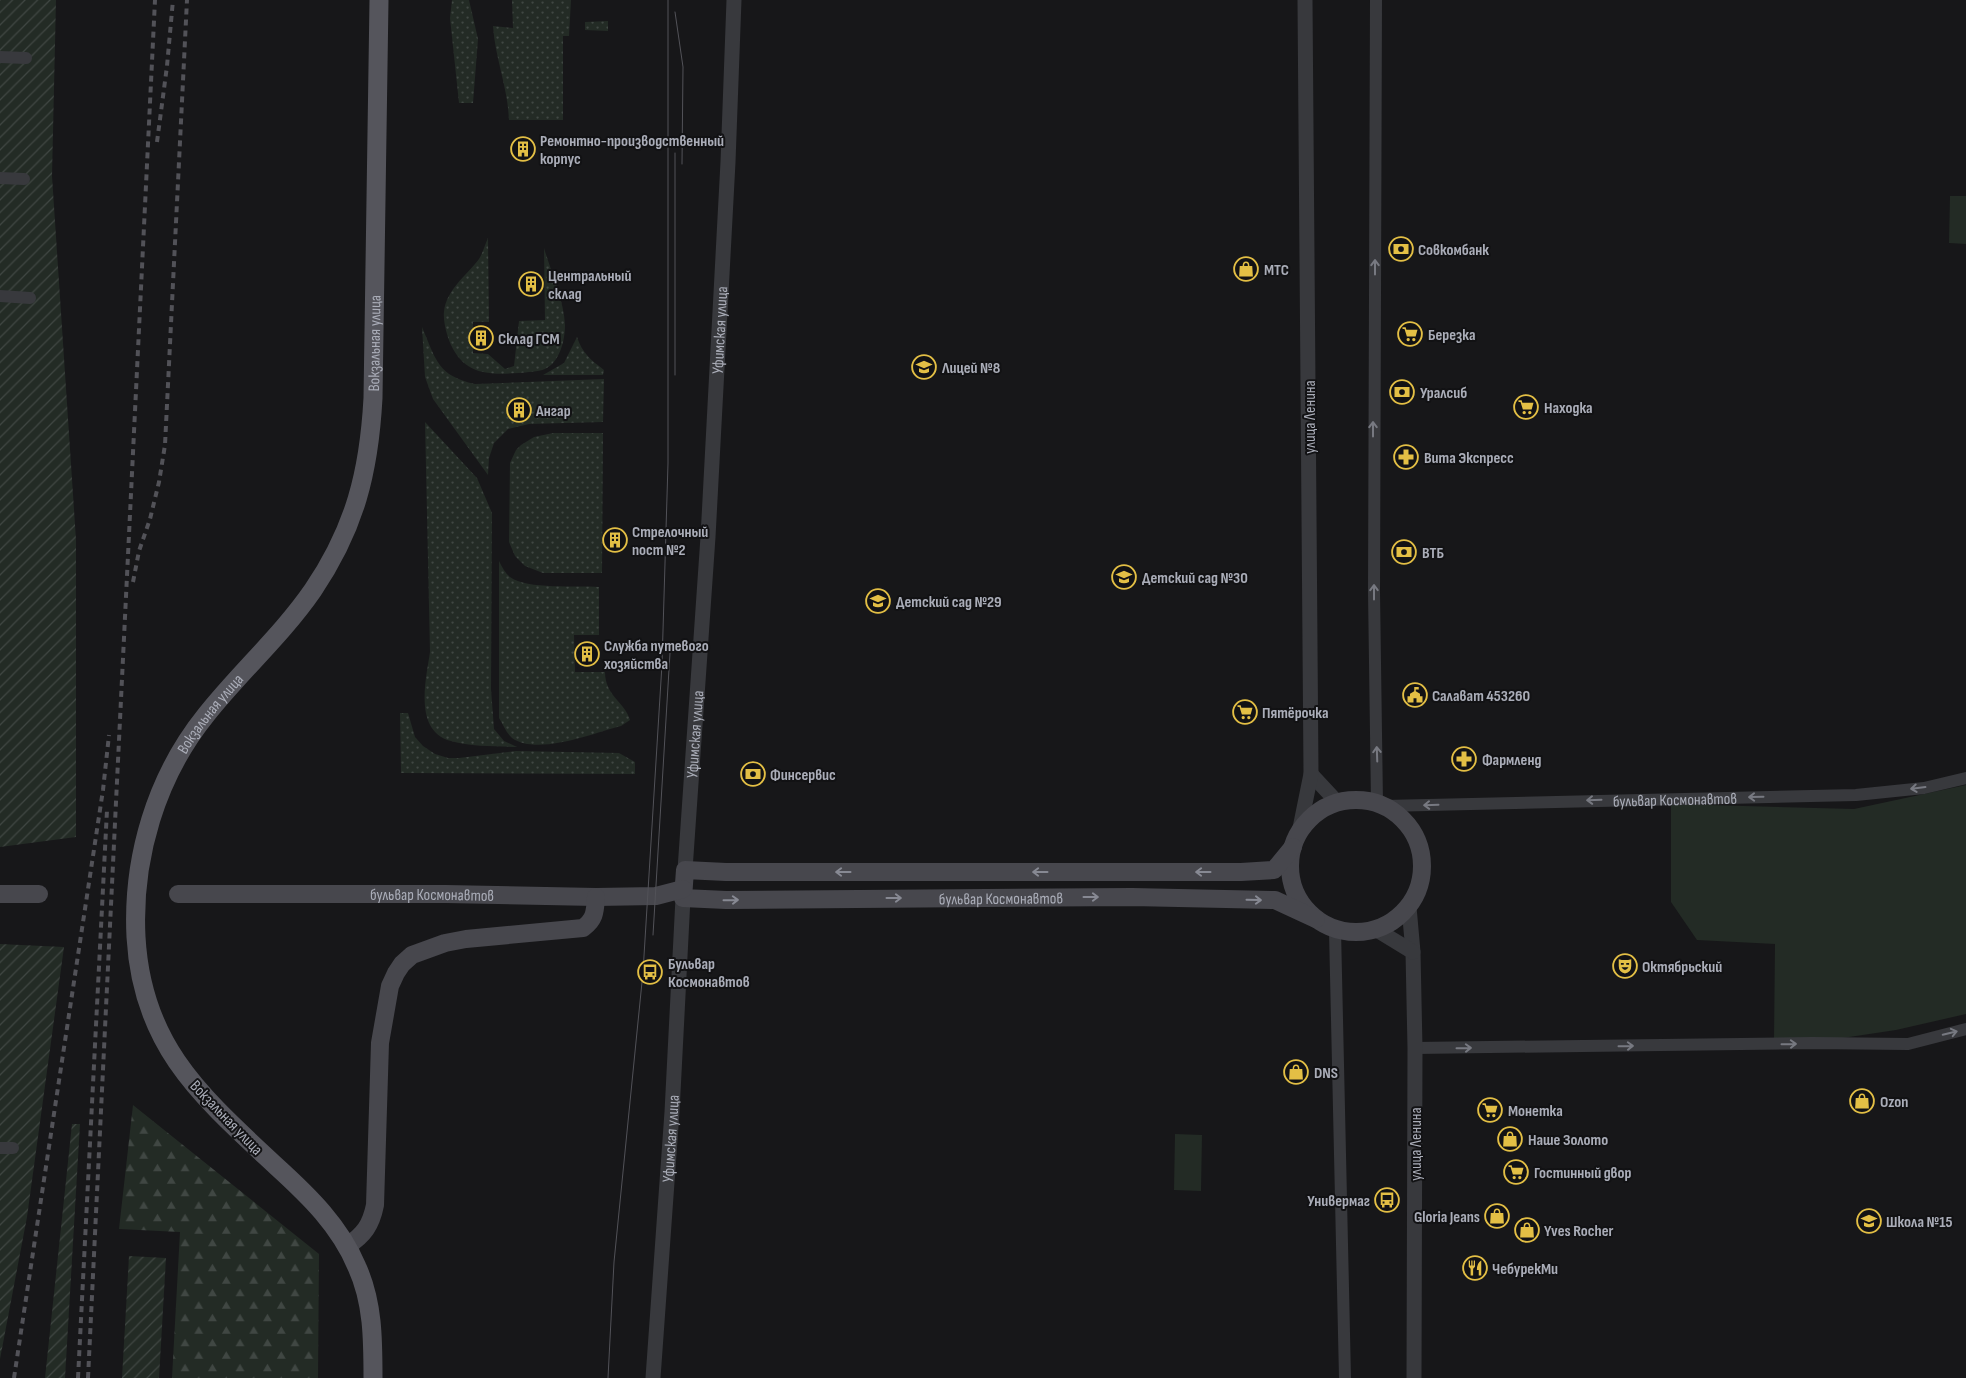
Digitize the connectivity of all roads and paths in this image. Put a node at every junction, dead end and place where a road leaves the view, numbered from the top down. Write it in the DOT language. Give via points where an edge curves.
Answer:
graph roads {
  1 [pos="379,0"];
  2 [pos="734,0"];
  3 [pos="1305,0"];
  4 [pos="1376,0"];
  5 [pos="0,58"];
  6 [pos="26,58"];
  7 [pos="0,178"];
  8 [pos="24,179"];
  9 [pos="0,296"];
  10 [pos="30,298"];
  11 [pos="1311,774"];
  12 [pos="1966,778"];
  13 [pos="1338,803"];
  14 [pos="1381,805"];
  15 [pos="1296,840"];
  16 [pos="685,870"];
  17 [pos="0,894"];
  18 [pos="39,894"];
  19 [pos="178,894"];
  20 [pos="683,894"];
  21 [pos="596,897"];
  22 [pos="1409,907"];
  23 [pos="1316,919"];
  24 [pos="1335,930"];
  25 [pos="1377,930"];
  26 [pos="1413,952"];
  27 [pos="1966,1030"];
  28 [pos="1415,1048"];
  29 [pos="347,1246"];
  30 [pos="373,1378"];
  31 [pos="653,1378"];
  32 [pos="1345,1378"];
  33 [pos="1414,1378"];
  1 -- 29 [label="main road, Вокзальная улица" via="373,398 371,439 359,496 348,527 313,590 205,716 180,753 168,776 142,849 136,902 137,953 142,983 164,1042 194,1084 306,1194 336,1228"];
  2 -- 16 [label="street, Уфимская улица" via="708,536"];
  3 -- 11 [label="street, улица Ленина"];
  14 -- 4 [label="street, one-way" via="1374,610"];
  5 -- 6 [label="street"];
  7 -- 8 [label="street"];
  9 -- 10 [label="street"];
  11 -- 13 [label="street"];
  11 -- 15 [label="street, улица Ленина"];
  12 -- 14 [label="street, бульвар Космонавтов, one-way" via="1924,788 1856,795"];
  13 -- 14 [label="main road" via="1362,800"];
  13 -- 15 [label="main road" via="1310,819"];
  14 -- 22 [label="main road, улица Ленина" via="1408,824 1421,851 1422,880"];
  15 -- 16 [label="main road, бульвар Космонавтов, one-way" via="1274,870 1241,872"];
  15 -- 23 [label="main road, улица Ленина" via="1290,866 1293,886 1302,904"];
  16 -- 20 [label="main road, Уфимская улица"];
  17 -- 18 [label="main road"];
  19 -- 21 [label="main road, бульвар Космонавтов"];
  20 -- 21 [label="main road, бульвар Космонавтов"];
  20 -- 23 [label="main road, бульвар Космонавтов, one-way" via="726,900 1132,897 1275,900"];
  20 -- 31 [label="street, Уфимская улица" via="672,1112"];
  21 -- 29 [label="main road" via="592,921 583,928 445,943 412,955 396,973 385,1008 380,1043 375,1205 367,1230"];
  22 -- 25 [label="main road, улица Ленина" via="1395,921"];
  22 -- 26 [label="street, улица Ленина"];
  23 -- 24 [label="main road, улица Ленина"];
  24 -- 25 [label="main road, улица Ленина" via="1356,933"];
  24 -- 32 [label="street"];
  25 -- 26 [label="street"];
  26 -- 28 [label="street, улица Ленина"];
  28 -- 27 [label="street, one-way" via="1908,1044"];
  28 -- 33 [label="street, улица Ленина"];
  29 -- 30 [label="main road, Вокзальная улица" via="365,1286 370,1313"];
}
